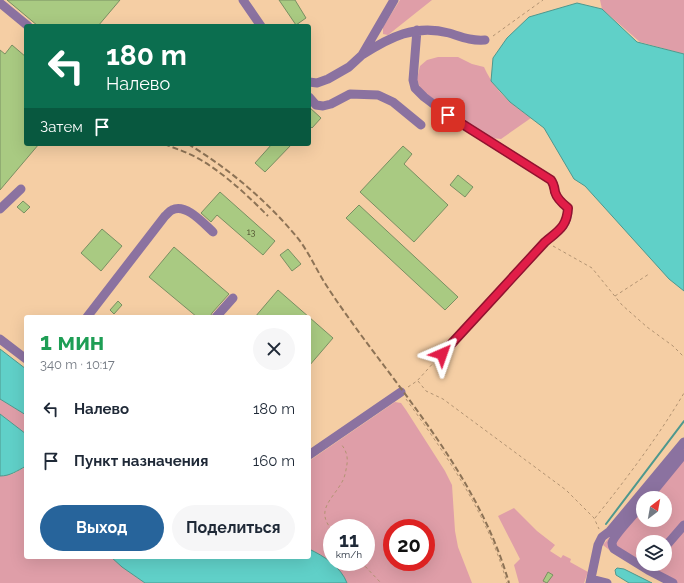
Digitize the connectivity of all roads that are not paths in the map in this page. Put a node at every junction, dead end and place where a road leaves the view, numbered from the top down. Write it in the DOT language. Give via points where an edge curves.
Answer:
graph roads {
  1 [pos="244,0"];
  2 [pos="394,0"];
  3 [pos="0,3"];
  4 [pos="254,22"];
  5 [pos="26,24"];
  6 [pos="417,30"];
  7 [pos="485,40"];
  8 [pos="362,56"];
  9 [pos="311,82"];
  10 [pos="311,99"];
  11 [pos="421,125"];
  12 [pos="21,189"];
  13 [pos="0,209"];
  14 [pos="213,232"];
  15 [pos="233,298"];
  16 [pos="89,315"];
  17 [pos="218,315"];
  18 [pos="0,339"];
  19 [pos="442,354"];
  20 [pos="24,357"];
  21 [pos="404,390"];
  22 [pos="684,442"];
  23 [pos="311,454"];
  24 [pos="684,454"];
  25 [pos="654,491"];
  26 [pos="636,512"];
  27 [pos="684,525"];
  28 [pos="672,539"];
  29 [pos="636,560"];
  30 [pos="656,571"];
  31 [pos="590,581"];
  32 [pos="607,583"];
  33 [pos="673,583"];
  1 -- 4 [label="street"];
  2 -- 8 [label="street"];
  3 -- 5 [label="street"];
  6 -- 7 [label="street" via="448,33 475,41"];
  6 -- 8 [label="street" via="389,39"];
  6 -- 19 [label="street" via="413,80 415,88 448,115 551,180 560,201 568,208 568,218 564,226 545,242"];
  8 -- 9 [label="street" via="349,68 328,79"];
  10 -- 11 [label="street" via="316,105 323,106 350,94 378,95 393,102"];
  12 -- 13 [label="street"];
  14 -- 16 [label="street" via="186,211 172,210 164,216"];
  15 -- 17 [label="street"];
  18 -- 20 [label="street"];
  21 -- 23 [label="street"];
  22 -- 31 [label="street" via="610,531 602,537"];
  24 -- 25 [label="street"];
  26 -- 29 [label="street" via="612,545 614,549"];
  27 -- 28 [label="street"];
  30 -- 33 [label="street"];
  31 -- 32 [label="street"];
}
